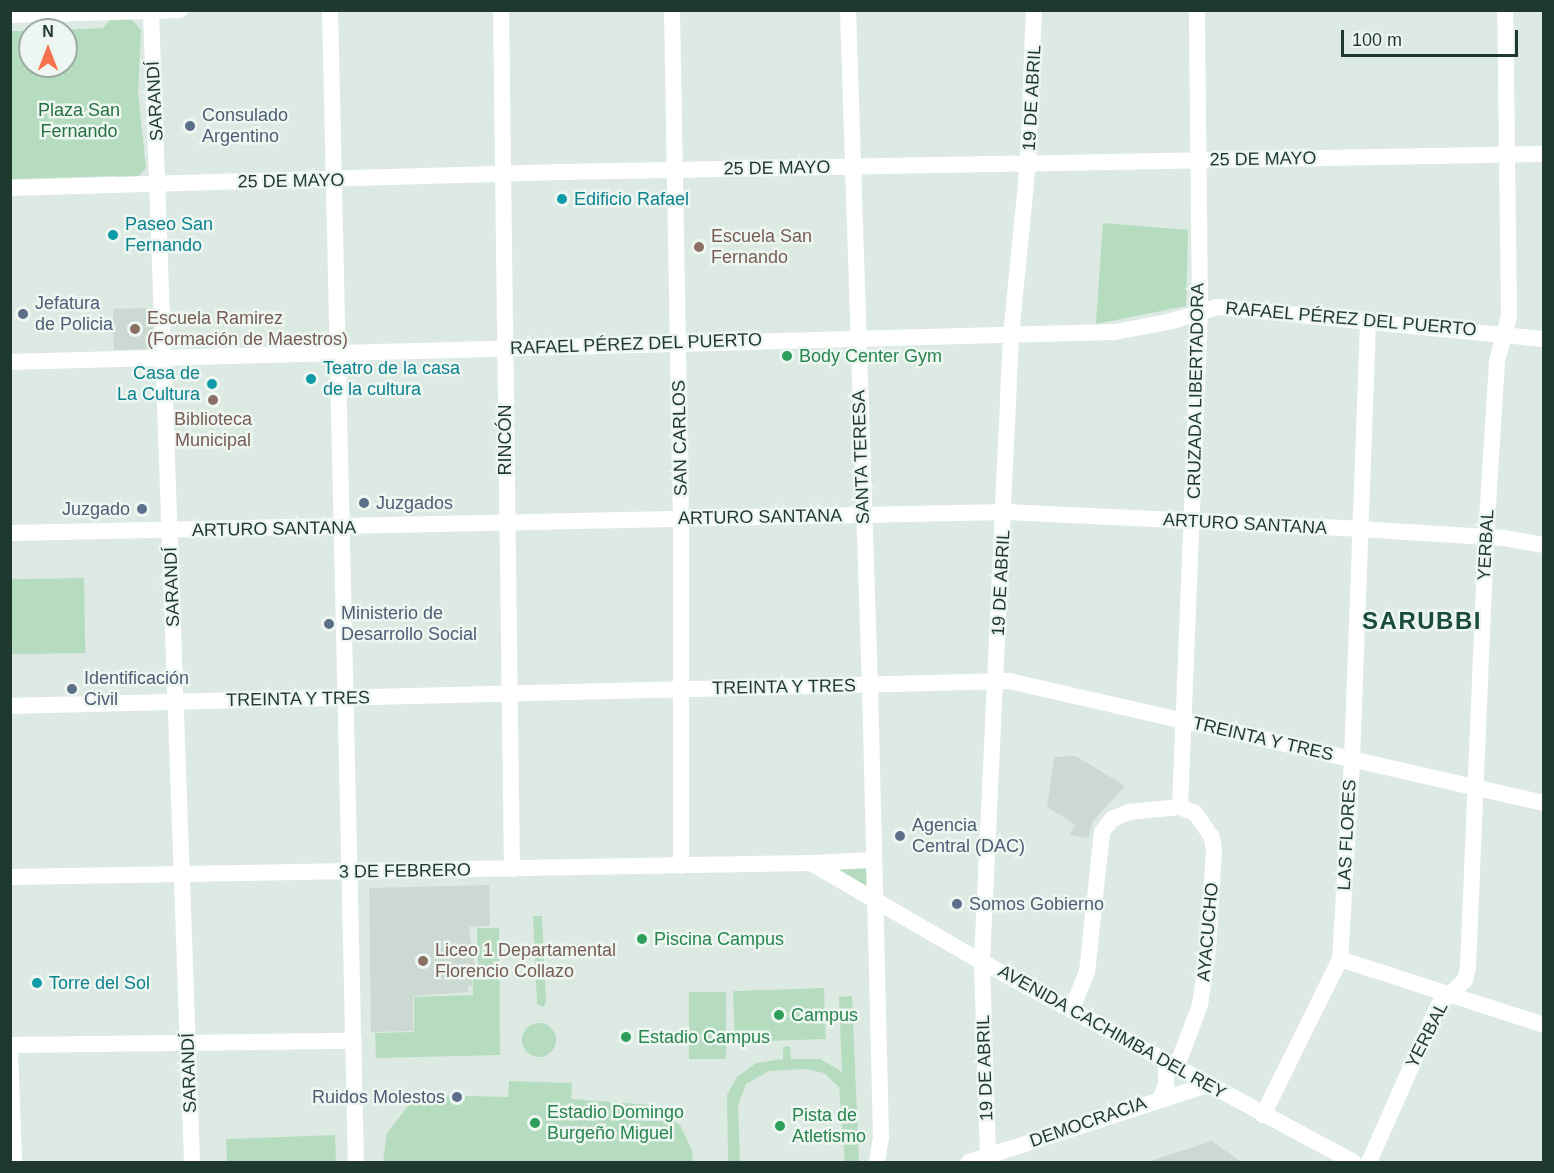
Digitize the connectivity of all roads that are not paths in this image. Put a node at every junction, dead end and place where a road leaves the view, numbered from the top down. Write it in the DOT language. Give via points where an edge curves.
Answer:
graph roads {
  1 [pos="180,10"];
  2 [pos="330,10"];
  3 [pos="501,10"];
  4 [pos="672,10"];
  5 [pos="848,10"];
  6 [pos="1197,10"];
  7 [pos="1505,10"];
  8 [pos="151,12"];
  9 [pos="1036,13"];
  10 [pos="10,15"];
  11 [pos="1508,153"];
  12 [pos="1544,154"];
  13 [pos="1197,161"];
  14 [pos="1028,163"];
  15 [pos="853,167"];
  16 [pos="677,170"];
  17 [pos="503,175"];
  18 [pos="334,181"];
  19 [pos="159,183"];
  20 [pos="10,188"];
  21 [pos="1200,311"];
  22 [pos="1368,321"];
  23 [pos="1504,334"];
  24 [pos="1011,336"];
  25 [pos="856,338"];
  26 [pos="1544,339"];
  27 [pos="678,344"];
  28 [pos="505,348"];
  29 [pos="339,353"];
  30 [pos="165,358"];
  31 [pos="10,362"];
  32 [pos="1005,512"];
  33 [pos="863,516"];
  34 [pos="681,518"];
  35 [pos="1193,522"];
  36 [pos="506,523"];
  37 [pos="341,527"];
  38 [pos="1359,529"];
  39 [pos="169,531"];
  40 [pos="10,533"];
  41 [pos="1486,537"];
  42 [pos="1544,545"];
  43 [pos="995,683"];
  44 [pos="870,686"];
  45 [pos="680,689"];
  46 [pos="508,694"];
  47 [pos="346,698"];
  48 [pos="177,701"];
  49 [pos="10,706"];
  50 [pos="1183,721"];
  51 [pos="1352,760"];
  52 [pos="1477,788"];
  53 [pos="1544,803"];
  54 [pos="1180,807"];
  55 [pos="872,860"];
  56 [pos="806,864"];
  57 [pos="681,866"];
  58 [pos="512,869"];
  59 [pos="351,872"];
  60 [pos="182,874"];
  61 [pos="10,877"];
  62 [pos="874,900"];
  63 [pos="911,921"];
  64 [pos="875,943"];
  65 [pos="1340,959"];
  66 [pos="982,962"];
  67 [pos="1449,994"];
  68 [pos="1072,1009"];
  69 [pos="1544,1025"];
  70 [pos="354,1041"];
  71 [pos="188,1042"];
  72 [pos="10,1045"];
  73 [pos="10,1051"];
  74 [pos="1171,1066"];
  75 [pos="1207,1085"];
  76 [pos="1161,1098"];
  77 [pos="1263,1114"];
  78 [pos="880,1137"];
  79 [pos="988,1156"];
  80 [pos="14,1162"];
  81 [pos="192,1162"];
  82 [pos="356,1162"];
  83 [pos="876,1162"];
  84 [pos="887,1162"];
  85 [pos="969,1162"];
  86 [pos="1354,1162"];
  87 [pos="1369,1162"];
  1 -- 8 [label="street"];
  2 -- 18 [label="street"];
  3 -- 17 [label="street, RINCÓN"];
  4 -- 16 [label="street, SAN CARLOS"];
  5 -- 15 [label="street, SANTA TERESA"];
  6 -- 13 [label="street, CRUZADA LIBERTADORA"];
  7 -- 11 [label="street, YERBAL"];
  8 -- 10 [label="street"];
  8 -- 19 [label="street, SARANDÍ"];
  9 -- 14 [label="street, 19 DE ABRIL"];
  11 -- 12 [label="street, 25 DE MAYO"];
  11 -- 13 [label="street, 25 DE MAYO"];
  11 -- 23 [label="street, YERBAL" via="1509,316"];
  13 -- 14 [label="street, 25 DE MAYO"];
  13 -- 21 [label="street, CRUZADA LIBERTADORA"];
  14 -- 15 [label="street, 25 DE MAYO"];
  14 -- 24 [label="street, 19 DE ABRIL"];
  15 -- 16 [label="street, 25 DE MAYO"];
  15 -- 25 [label="street, SANTA TERESA"];
  16 -- 17 [label="street, 25 DE MAYO"];
  16 -- 27 [label="street, SAN CARLOS"];
  17 -- 18 [label="street, 25 DE MAYO"];
  17 -- 28 [label="street, RINCÓN"];
  18 -- 19 [label="street, 25 DE MAYO"];
  18 -- 29 [label="street"];
  19 -- 20 [label="street, 25 DE MAYO"];
  19 -- 30 [label="street, SARANDÍ"];
  21 -- 22 [label="street, RAFAEL PÉREZ DEL PUERTO" via="1217,306"];
  21 -- 24 [label="street, RAFAEL PÉREZ DEL PUERTO" via="1135,330"];
  21 -- 35 [label="street, CRUZADA LIBERTADORA"];
  22 -- 23 [label="street, RAFAEL PÉREZ DEL PUERTO"];
  22 -- 38 [label="street, LAS FLORES"];
  23 -- 26 [label="street, RAFAEL PÉREZ DEL PUERTO"];
  23 -- 41 [label="street, YERBAL" via="1497,361"];
  24 -- 25 [label="street, RAFAEL PÉREZ DEL PUERTO"];
  24 -- 32 [label="street, 19 DE ABRIL"];
  25 -- 27 [label="street, RAFAEL PÉREZ DEL PUERTO"];
  25 -- 33 [label="street, SANTA TERESA"];
  27 -- 28 [label="street, RAFAEL PÉREZ DEL PUERTO"];
  27 -- 34 [label="street, SAN CARLOS"];
  28 -- 29 [label="street, RAFAEL PÉREZ DEL PUERTO"];
  28 -- 36 [label="street, RINCÓN"];
  29 -- 30 [label="street, RAFAEL PÉREZ DEL PUERTO"];
  29 -- 37 [label="street"];
  30 -- 31 [label="street, RAFAEL PÉREZ DEL PUERTO"];
  30 -- 39 [label="street, SARANDÍ"];
  32 -- 33 [label="street, ARTURO SANTANA"];
  32 -- 35 [label="street, ARTURO SANTANA"];
  32 -- 43 [label="street, 19 DE ABRIL"];
  33 -- 34 [label="street, ARTURO SANTANA"];
  33 -- 44 [label="street, SANTA TERESA"];
  34 -- 36 [label="street, ARTURO SANTANA"];
  34 -- 45 [label="street, SAN CARLOS"];
  35 -- 38 [label="street, ARTURO SANTANA"];
  35 -- 50 [label="street, CRUZADA LIBERTADORA"];
  36 -- 37 [label="street, ARTURO SANTANA"];
  36 -- 46 [label="street, RINCÓN"];
  37 -- 39 [label="street, ARTURO SANTANA"];
  37 -- 47 [label="street"];
  38 -- 41 [label="street, ARTURO SANTANA"];
  38 -- 51 [label="street, LAS FLORES"];
  39 -- 40 [label="street, ARTURO SANTANA"];
  39 -- 48 [label="street, SARANDÍ"];
  41 -- 42 [label="street, ARTURO SANTANA"];
  41 -- 52 [label="street, YERBAL"];
  43 -- 44 [label="street, TREINTA Y TRES"];
  43 -- 50 [label="street, TREINTA Y TRES" via="1009,681"];
  43 -- 66 [label="street, 19 DE ABRIL"];
  44 -- 45 [label="street, TREINTA Y TRES"];
  44 -- 55 [label="street, SANTA TERESA"];
  45 -- 46 [label="street, TREINTA Y TRES"];
  45 -- 57 [label="street, SAN CARLOS"];
  46 -- 47 [label="street, TREINTA Y TRES"];
  46 -- 58 [label="street, RINCÓN"];
  47 -- 48 [label="street, TREINTA Y TRES"];
  47 -- 59 [label="street"];
  48 -- 49 [label="street, TREINTA Y TRES"];
  48 -- 60 [label="street, SARANDÍ"];
  50 -- 51 [label="street, TREINTA Y TRES"];
  50 -- 54 [label="street, CRUZADA LIBERTADORA"];
  51 -- 52 [label="street, TREINTA Y TRES"];
  51 -- 65 [label="street, LAS FLORES"];
  52 -- 53 [label="street, TREINTA Y TRES"];
  52 -- 67 [label="street, YERBAL" via="1468,967 1465,980"];
  54 -- 68 [label="street" via="1129,812 1112,819 1102,832 1087,972"];
  54 -- 74 [label="street, AYACUCHO" via="1195,813 1204,823 1214,851 1206,974 1200,1005"];
  55 -- 56 [label="street"];
  55 -- 62 [label="street, SANTA TERESA"];
  56 -- 57 [label="street, 3 DE FEBRERO"];
  56 -- 62 [label="street, 3 DE FEBRERO"];
  57 -- 58 [label="street, 3 DE FEBRERO"];
  58 -- 59 [label="street, 3 DE FEBRERO"];
  59 -- 60 [label="street, 3 DE FEBRERO"];
  59 -- 70 [label="street"];
  60 -- 61 [label="street, 3 DE FEBRERO"];
  60 -- 71 [label="street, SARANDÍ"];
  62 -- 63 [label="street, AVENIDA CACHIMBA DEL REY"];
  62 -- 64 [label="street, SANTA TERESA"];
  63 -- 64 [label="street" via="889,923"];
  63 -- 66 [label="street, AVENIDA CACHIMBA DEL REY"];
  64 -- 78 [label="street, SANTA TERESA"];
  65 -- 67 [label="street"];
  65 -- 77 [label="street, LAS FLORES"];
  66 -- 68 [label="street, AVENIDA CACHIMBA DEL REY"];
  66 -- 79 [label="street, 19 DE ABRIL"];
  67 -- 69 [label="street"];
  67 -- 87 [label="street, YERBAL" via="1438,1006"];
  68 -- 74 [label="street, AVENIDA CACHIMBA DEL REY"];
  70 -- 71 [label="street"];
  70 -- 82 [label="street"];
  71 -- 72 [label="street"];
  71 -- 81 [label="street, SARANDÍ"];
  73 -- 80 [label="street"];
  74 -- 75 [label="street, AVENIDA CACHIMBA DEL REY"];
  74 -- 76 [label="street, AYACUCHO"];
  75 -- 76 [label="street, DEMOCRACIA"];
  75 -- 77 [label="street, AVENIDA CACHIMBA DEL REY"];
  76 -- 79 [label="street, DEMOCRACIA"];
  77 -- 86 [label="street, AVENIDA CACHIMBA DEL REY"];
  78 -- 83 [label="street"];
  78 -- 84 [label="street"];
  79 -- 85 [label="street, DEMOCRACIA"];
}
